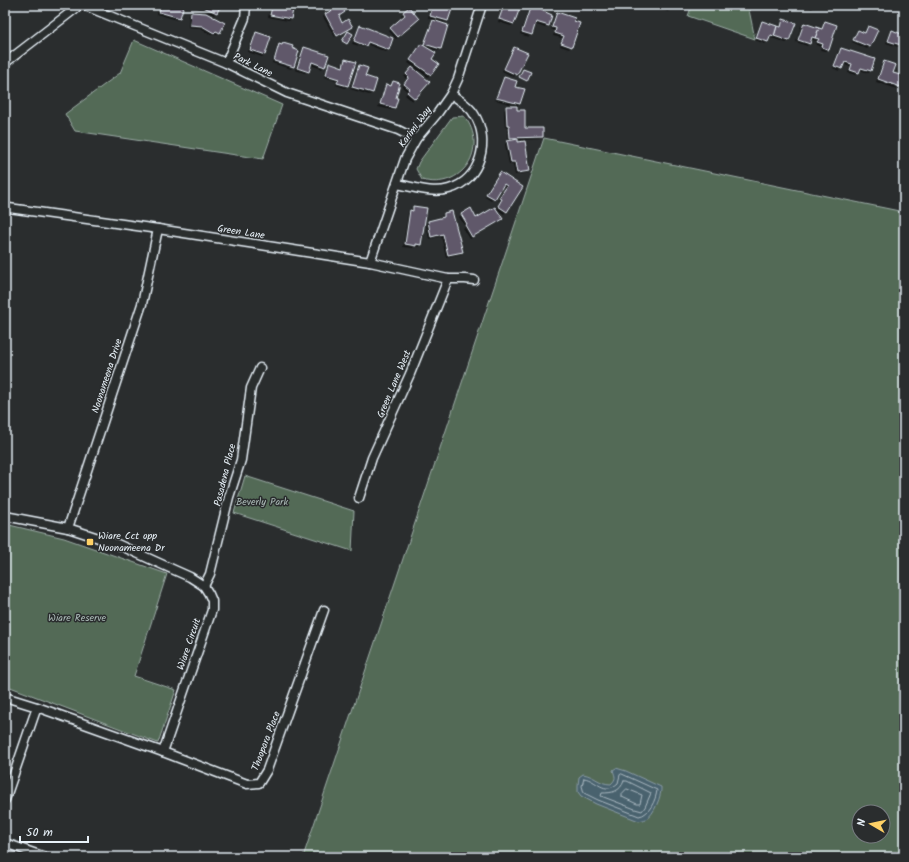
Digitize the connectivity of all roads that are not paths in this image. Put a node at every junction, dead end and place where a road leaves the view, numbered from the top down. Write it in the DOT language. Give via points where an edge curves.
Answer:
graph roads {
  1 [pos="82,5"];
  2 [pos="246,5"];
  3 [pos="482,5"];
  4 [pos="5,63"];
  5 [pos="226,63"];
  6 [pos="451,94"];
  7 [pos="416,139"];
  8 [pos="397,184"];
  9 [pos="5,206"];
  10 [pos="158,229"];
  11 [pos="370,262"];
  12 [pos="448,279"];
  13 [pos="474,280"];
  14 [pos="260,368"];
  15 [pos="359,498"];
  16 [pos="5,516"];
  17 [pos="68,528"];
  18 [pos="204,586"];
  19 [pos="324,610"];
  20 [pos="5,697"];
  21 [pos="37,707"];
  22 [pos="163,752"];
  23 [pos="5,800"];
  24 [pos="5,843"];
  25 [pos="45,857"];
  1 -- 4 [label="street"];
  1 -- 5 [label="street, Park Lane"];
  2 -- 5 [label="street" via="245,18"];
  3 -- 6 [label="street, Karimi Way"];
  5 -- 7 [label="street, Park Lane" via="287,93 398,130"];
  6 -- 7 [label="street, Karimi Way"];
  6 -- 8 [label="street" via="472,110 481,128 483,146 475,170 461,184 448,190 433,191"];
  7 -- 8 [label="street, Karimi Way" via="405,158"];
  8 -- 11 [label="street, Karimi Way"];
  9 -- 10 [label="street, Green Lane"];
  10 -- 11 [label="street, Green Lane"];
  10 -- 17 [label="street, Noonameena Drive" via="142,304"];
  11 -- 12 [label="street, Green Lane"];
  12 -- 13 [label="street, Green Lane"];
  12 -- 15 [label="street, Green Lane West" via="410,374 372,458"];
  14 -- 18 [label="street, Pasadena Place" via="251,388 241,460 210,574"];
  16 -- 17 [label="street"];
  17 -- 18 [label="street" via="117,544 190,577"];
  18 -- 22 [label="street, Wiare Circuit" via="212,601 212,610"];
  19 -- 22 [label="street, Thoopara Place" via="267,770 259,783 247,784"];
  20 -- 21 [label="street"];
  21 -- 22 [label="street"];
  21 -- 23 [label="street"];
  24 -- 25 [label="street"];
}
